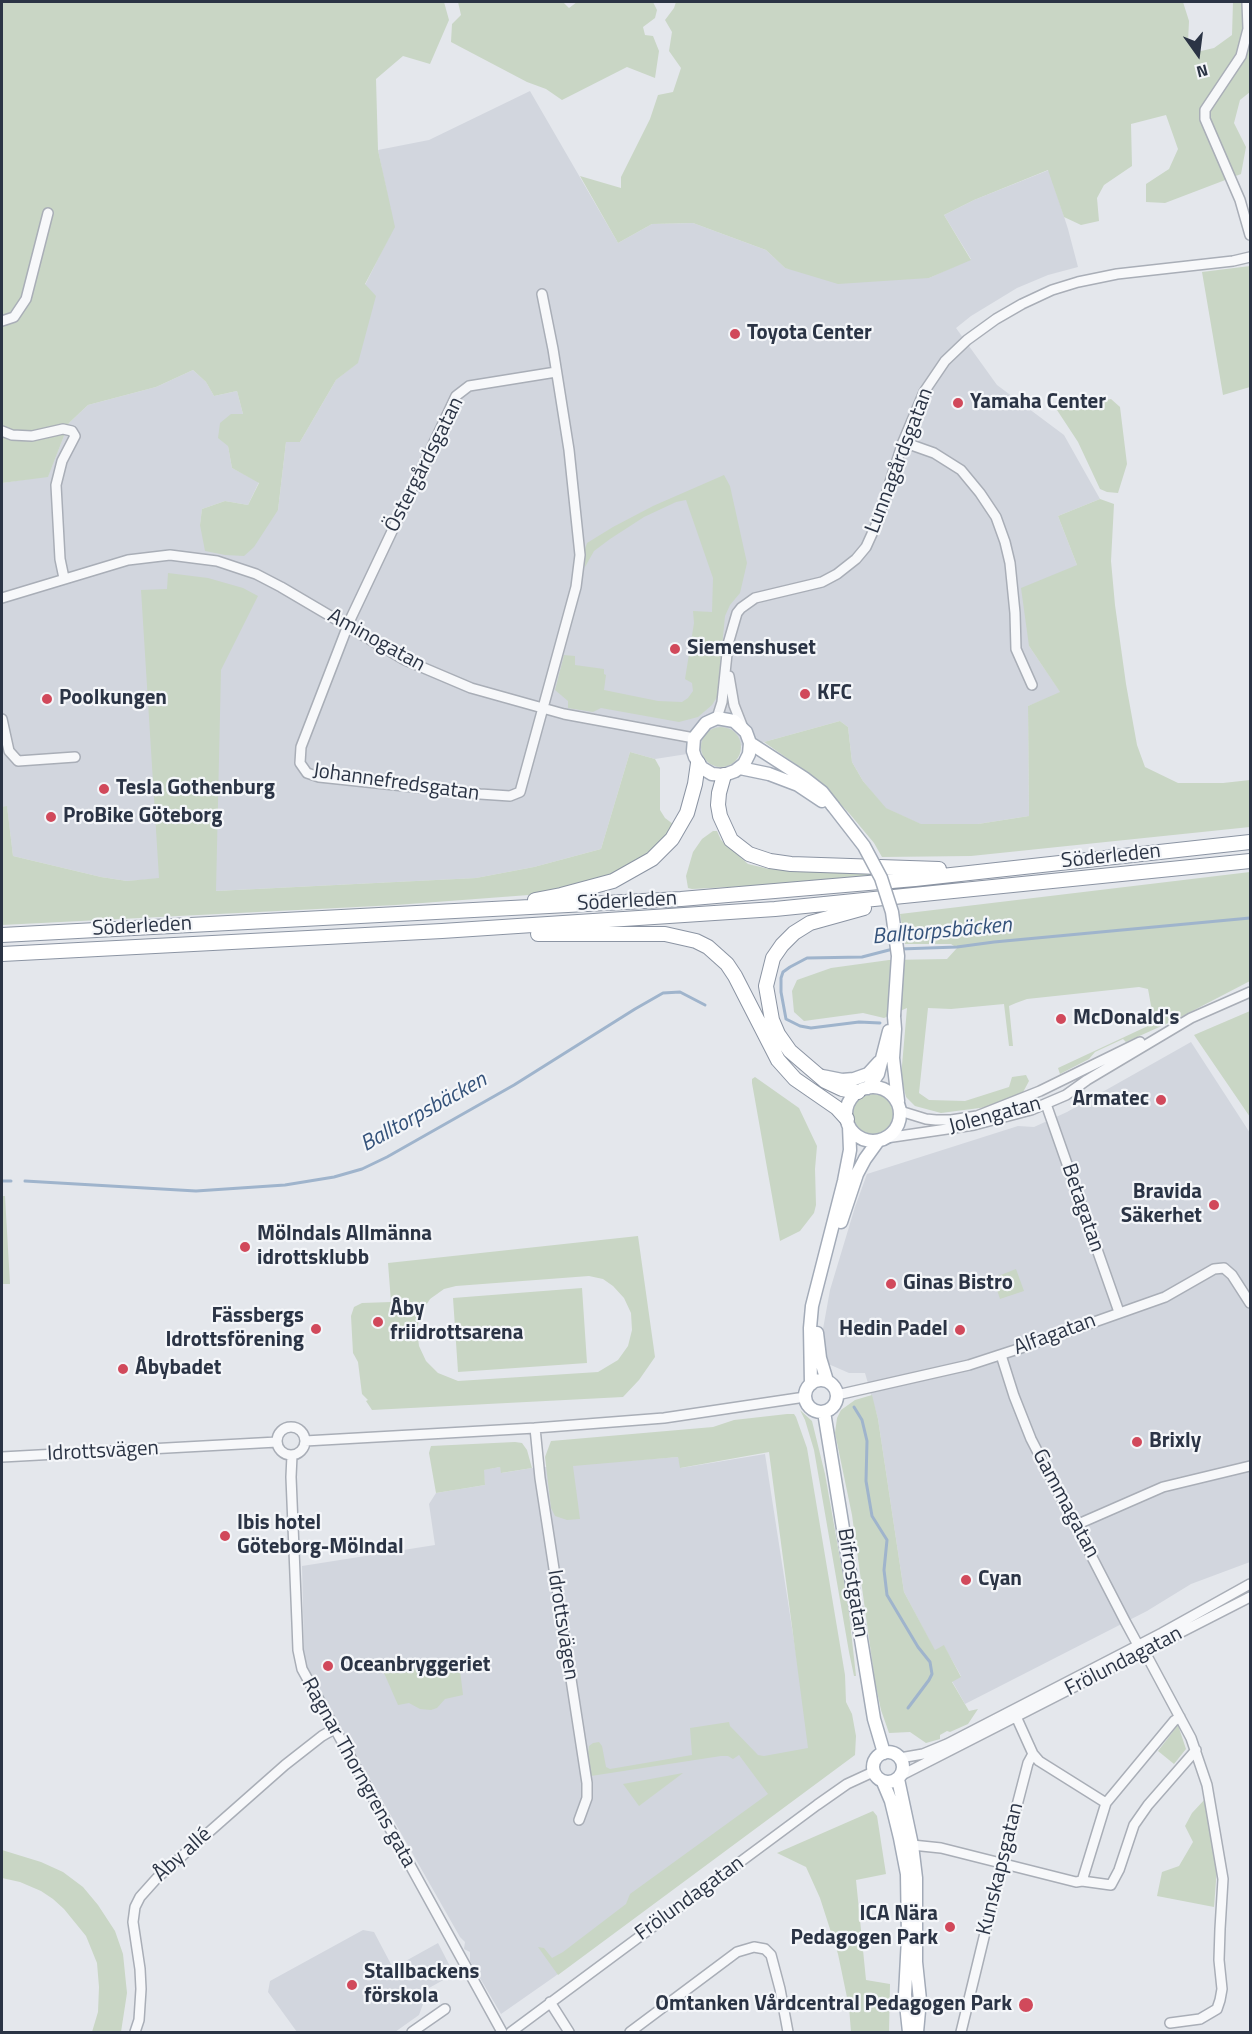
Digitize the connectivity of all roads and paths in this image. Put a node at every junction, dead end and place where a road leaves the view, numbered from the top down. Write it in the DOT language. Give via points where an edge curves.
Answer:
graph roads {
  1 [pos="1247,2"];
  2 [pos="48,213"];
  3 [pos="1251,235"];
  4 [pos="1251,257"];
  5 [pos="542,294"];
  6 [pos="2,321"];
  7 [pos="556,372"];
  8 [pos="2,431"];
  9 [pos="903,442"];
  10 [pos="64,578"];
  11 [pos="2,598"];
  12 [pos="348,627"];
  13 [pos="727,668"];
  14 [pos="1032,685"];
  15 [pos="543,710"];
  16 [pos="717,718"];
  17 [pos="2,719"];
  18 [pos="743,728"];
  19 [pos="694,738"];
  20 [pos="750,743"];
  21 [pos="75,757"];
  22 [pos="698,763"];
  23 [pos="740,768"];
  24 [pos="724,775"];
  25 [pos="833,806"];
  26 [pos="1251,842"];
  27 [pos="1251,861"];
  28 [pos="984,871"];
  29 [pos="904,897"];
  30 [pos="472,910"];
  31 [pos="442,931"];
  32 [pos="2,934"];
  33 [pos="2,954"];
  34 [pos="1251,992"];
  35 [pos="894,1016"];
  36 [pos="1191,1018"];
  37 [pos="883,1056"];
  38 [pos="819,1075"];
  39 [pos="863,1090"];
  40 [pos="1046,1104"];
  41 [pos="899,1107"];
  42 [pos="848,1122"];
  43 [pos="882,1139"];
  44 [pos="1251,1303"];
  45 [pos="1119,1312"];
  46 [pos="1001,1355"];
  47 [pos="827,1381"];
  48 [pos="811,1384"];
  49 [pos="837,1395"];
  50 [pos="805,1397"];
  51 [pos="824,1412"];
  52 [pos="535,1428"];
  53 [pos="305,1441"];
  54 [pos="277,1442"];
  55 [pos="292,1455"];
  56 [pos="2,1457"];
  57 [pos="1251,1466"];
  58 [pos="1076,1525"];
  59 [pos="1251,1584"];
  60 [pos="1251,1597"];
  61 [pos="1141,1648"];
  62 [pos="1014,1713"];
  63 [pos="1180,1716"];
  64 [pos="334,1729"];
  65 [pos="1196,1750"];
  66 [pos="884,1753"];
  67 [pos="1033,1754"];
  68 [pos="900,1758"];
  69 [pos="873,1772"];
  70 [pos="899,1777"];
  71 [pos="883,1782"];
  72 [pos="1106,1803"];
  73 [pos="579,1820"];
  74 [pos="912,1845"];
  75 [pos="1002,1863"];
  76 [pos="1082,1881"];
  77 [pos="550,2002"];
  78 [pos="445,2009"];
  79 [pos="1170,2023"];
  80 [pos="135,2032"];
  81 [pos="412,2032"];
  82 [pos="502,2032"];
  83 [pos="512,2032"];
  84 [pos="569,2032"];
  85 [pos="630,2032"];
  86 [pos="788,2032"];
  87 [pos="909,2032"];
  88 [pos="917,2032"];
  89 [pos="961,2032"];
  1 -- 3 [label="street" via="1248,29 1240,56 1205,110 1205,119"];
  2 -- 6 [label="street" via="26,299 14,317"];
  4 -- 9 [label="street, Lunnagårdsgatan" via="1105,276 1052,290 1022,304 980,329 945,361 924,393"];
  5 -- 7 [label="street"];
  7 -- 12 [label="street, Östergårdsgatan" via="478,384 460,391 394,523"];
  7 -- 15 [label="street" via="580,555 576,588"];
  8 -- 10 [label="street" via="32,436 63,429 75,436 56,485"];
  9 -- 13 [label="street, Lunnagårdsgatan" via="866,547 856,559 822,582 766,594 741,608 733,622"];
  9 -- 14 [label="street" via="934,453 961,470 996,517 1010,563 1016,648"];
  10 -- 11 [label="street, Aminogatan"];
  10 -- 12 [label="street, Aminogatan" via="128,560 170,555 196,557 255,574"];
  12 -- 15 [label="street, Aminogatan" via="444,678"];
  12 -- 15 [label="street, Johannefredsgatan" via="301,747 300,763 307,773 510,796 520,792"];
  13 -- 16 [label="street, Lunnagårdsgatan"];
  13 -- 18 [label="street, Lunnagårdsgatan"];
  15 -- 19 [label="street, Aminogatan"];
  16 -- 18 [label="main road" via="728,719"];
  16 -- 19 [label="main road" via="701,727"];
  17 -- 21 [label="street" via="9,751 18,761"];
  18 -- 20 [label="main road"];
  19 -- 22 [label="main road" via="693,751"];
  20 -- 23 [label="main road" via="747,759"];
  20 -- 25 [label="main road" via="804,778"];
  22 -- 24 [label="main road" via="707,771"];
  22 -- 30 [label="highway" via="692,800 679,827 641,867 613,881 561,895"];
  23 -- 24 [label="main road"];
  23 -- 25 [label="main road" via="798,785"];
  24 -- 28 [label="highway" via="719,793 720,816 731,840 749,854 791,864"];
  25 -- 35 [label="main road, bridge" via="864,846 882,878 892,912 898,956"];
  26 -- 28 [label="highway, Söderleden"];
  27 -- 29 [label="highway, Söderleden"];
  28 -- 30 [label="highway, Söderleden" via="681,899"];
  29 -- 31 [label="highway, Söderleden"];
  29 -- 38 [label="highway" via="810,923 794,933 773,958 766,986 775,1026 790,1052"];
  30 -- 32 [label="highway, Söderleden"];
  31 -- 33 [label="highway, Söderleden"];
  31 -- 42 [label="highway" via="642,933 696,941 727,964 783,1067 802,1086 837,1108"];
  34 -- 36 [label="street, Jolengatan"];
  35 -- 37 [label="main road"];
  35 -- 41 [label="main road" via="893,1058"];
  36 -- 40 [label="street, Jolengatan"];
  36 -- 41 [label="street, Jolengatan" via="1179,1020 998,1109 951,1120 926,1119"];
  37 -- 38 [label="main road" via="872,1071 859,1078 842,1080"];
  37 -- 39 [label="main road" via="878,1074"];
  38 -- 39 [label="highway" via="831,1084"];
  39 -- 41 [label="main road" via="883,1089 892,1094"];
  39 -- 42 [label="main road" via="847,1107"];
  40 -- 43 [label="street, Jolengatan" via="974,1125"];
  40 -- 45 [label="street, Betagatan"];
  41 -- 43 [label="main road" via="897,1126"];
  42 -- 43 [label="main road" via="861,1138"];
  42 -- 48 [label="main road" via="850,1150 846,1173 812,1306"];
  43 -- 47 [label="main road" via="865,1159 852,1186 822,1292 817,1340"];
  44 -- 45 [label="street, Alfagatan" via="1232,1275 1220,1268 1208,1271 1166,1297"];
  45 -- 46 [label="street, Alfagatan"];
  46 -- 49 [label="street, Alfagatan"];
  46 -- 58 [label="street, Gammagatan" via="1030,1436"];
  47 -- 48 [label="main road"];
  47 -- 49 [label="main road"];
  48 -- 50 [label="main road"];
  49 -- 51 [label="main road" via="834,1406"];
  50 -- 51 [label="main road" via="812,1409"];
  50 -- 52 [label="street" via="664,1418"];
  51 -- 66 [label="main road, Bifrostgatan" via="874,1719"];
  52 -- 53 [label="street"];
  52 -- 73 [label="street, Idrottsvägen" via="587,1783 587,1798"];
  53 -- 54 [label="street, Idrottsvägen" via="303,1433 292,1427 282,1430"];
  53 -- 55 [label="street" via="300,1452"];
  54 -- 55 [label="street" via="282,1452"];
  54 -- 56 [label="street, Idrottsvägen"];
  55 -- 64 [label="street, Ragnar Thorngrens gata" via="298,1650 305,1676"];
  57 -- 58 [label="street" via="1163,1487"];
  58 -- 61 [label="street, Gammagatan"];
  59 -- 61 [label="street, Frölundagatan"];
  60 -- 61 [label="street, Frölundagatan"];
  61 -- 62 [label="street, Frölundagatan"];
  61 -- 63 [label="street, Gammagatan"];
  62 -- 67 [label="street"];
  62 -- 68 [label="street, Frölundagatan" via="923,1754"];
  62 -- 70 [label="street, Frölundagatan"];
  63 -- 65 [label="street, Gammagatan"];
  63 -- 72 [label="street"];
  64 -- 80 [label="street, Åby allé" via="285,1766 140,1897 133,1922 141,1989"];
  64 -- 82 [label="street, Ragnar Thorngrens gata"];
  65 -- 76 [label="street" via="1134,1825 1112,1885"];
  65 -- 79 [label="street, Gammagatan" via="1222,1864 1222,1989 1217,2009 1208,2015"];
  66 -- 68 [label="main road"];
  66 -- 69 [label="main road" via="874,1760"];
  67 -- 72 [label="street"];
  67 -- 75 [label="street, Kunskapsgatan"];
  68 -- 70 [label="main road" via="903,1767"];
  69 -- 71 [label="main road"];
  69 -- 77 [label="street, Frölundagatan" via="824,1800"];
  70 -- 71 [label="main road"];
  70 -- 74 [label="main road" via="899,1794"];
  71 -- 87 [label="main road" via="907,1874 905,1998"];
  72 -- 76 [label="street"];
  74 -- 75 [label="street"];
  74 -- 88 [label="main road" via="920,2000"];
  75 -- 76 [label="street"];
  75 -- 89 [label="street, Kunskapsgatan"];
  77 -- 83 [label="street, Frölundagatan"];
  77 -- 84 [label="street"];
  78 -- 81 [label="street"];
  85 -- 86 [label="street" via="737,1952 754,1947 771,1955"];
}
